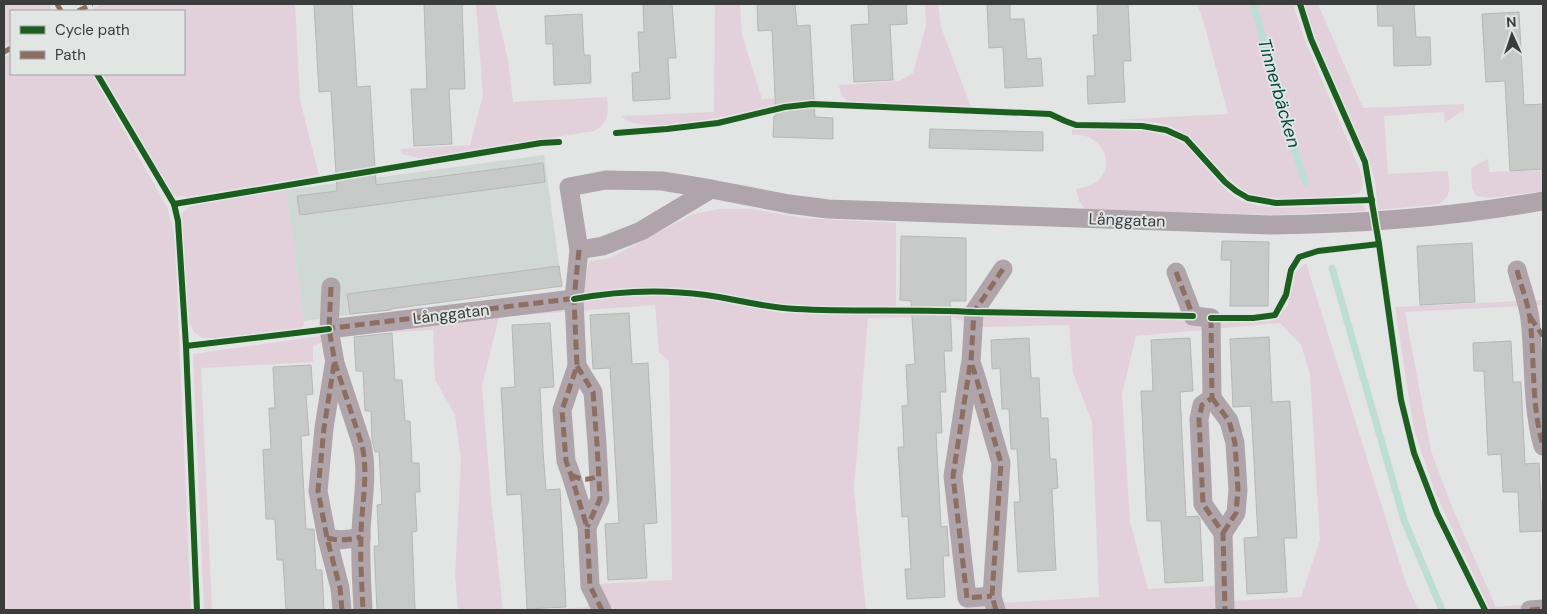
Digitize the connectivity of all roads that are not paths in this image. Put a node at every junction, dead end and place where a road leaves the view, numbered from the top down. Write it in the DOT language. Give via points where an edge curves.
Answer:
graph roads {
  1 [pos="711,189"];
  2 [pos="1543,201"];
  3 [pos="579,250"];
  4 [pos="1003,269"];
  5 [pos="1517,270"];
  6 [pos="1176,272"];
  7 [pos="331,287"];
  8 [pos="574,299"];
  9 [pos="1530,317"];
  10 [pos="329,329"];
  11 [pos="1543,336"];
  12 [pos="971,362"];
  13 [pos="334,363"];
  14 [pos="577,366"];
  15 [pos="1212,398"];
  16 [pos="1543,446"];
  17 [pos="571,475"];
  18 [pos="598,476"];
  19 [pos="587,528"];
  20 [pos="1224,533"];
  21 [pos="361,537"];
  22 [pos="327,538"];
  23 [pos="994,603"];
  24 [pos="1543,609"];
  25 [pos="342,610"];
  26 [pos="363,610"];
  27 [pos="602,610"];
  28 [pos="1225,610"];
  29 [pos="1530,610"];
  1 -- 2 [label="street, Långgatan" via="828,209 1270,225 1388,220"];
  1 -- 3 [label="street" via="641,231 603,246"];
  1 -- 3 [label="street, Långgatan" via="662,180 606,180 569,187"];
  3 -- 8 [label="street, Långgatan"];
  4 -- 12 [label="street" via="974,312"];
  5 -- 9 [label="street"];
  6 -- 15 [label="street" via="1193,316 1211,318"];
  7 -- 10 [label="street"];
  8 -- 10 [label="street, Långgatan"];
  8 -- 14 [label="street, Långgatan"];
  9 -- 11 [label="street"];
  9 -- 16 [label="street" via="1536,412"];
  10 -- 13 [label="street"];
  12 -- 23 [label="street" via="1001,463"];
  12 -- 23 [label="street" via="953,476 967,598"];
  13 -- 21 [label="street" via="365,458"];
  13 -- 22 [label="street" via="318,491"];
  14 -- 17 [label="street, Långgatan" via="562,410 566,461"];
  14 -- 18 [label="street, Långgatan" via="593,392"];
  15 -- 20 [label="street" via="1229,421 1234,443 1238,490 1236,513"];
  15 -- 20 [label="street" via="1202,406 1199,419 1203,504"];
  17 -- 18 [label="street" via="582,480"];
  17 -- 19 [label="street, Långgatan"];
  18 -- 19 [label="street, Långgatan" via="600,499"];
  19 -- 27 [label="street, Långgatan" via="590,586"];
  20 -- 28 [label="street"];
  21 -- 22 [label="street" via="337,541"];
  21 -- 26 [label="street"];
  22 -- 25 [label="street" via="340,588"];
  24 -- 29 [label="street"];
}
